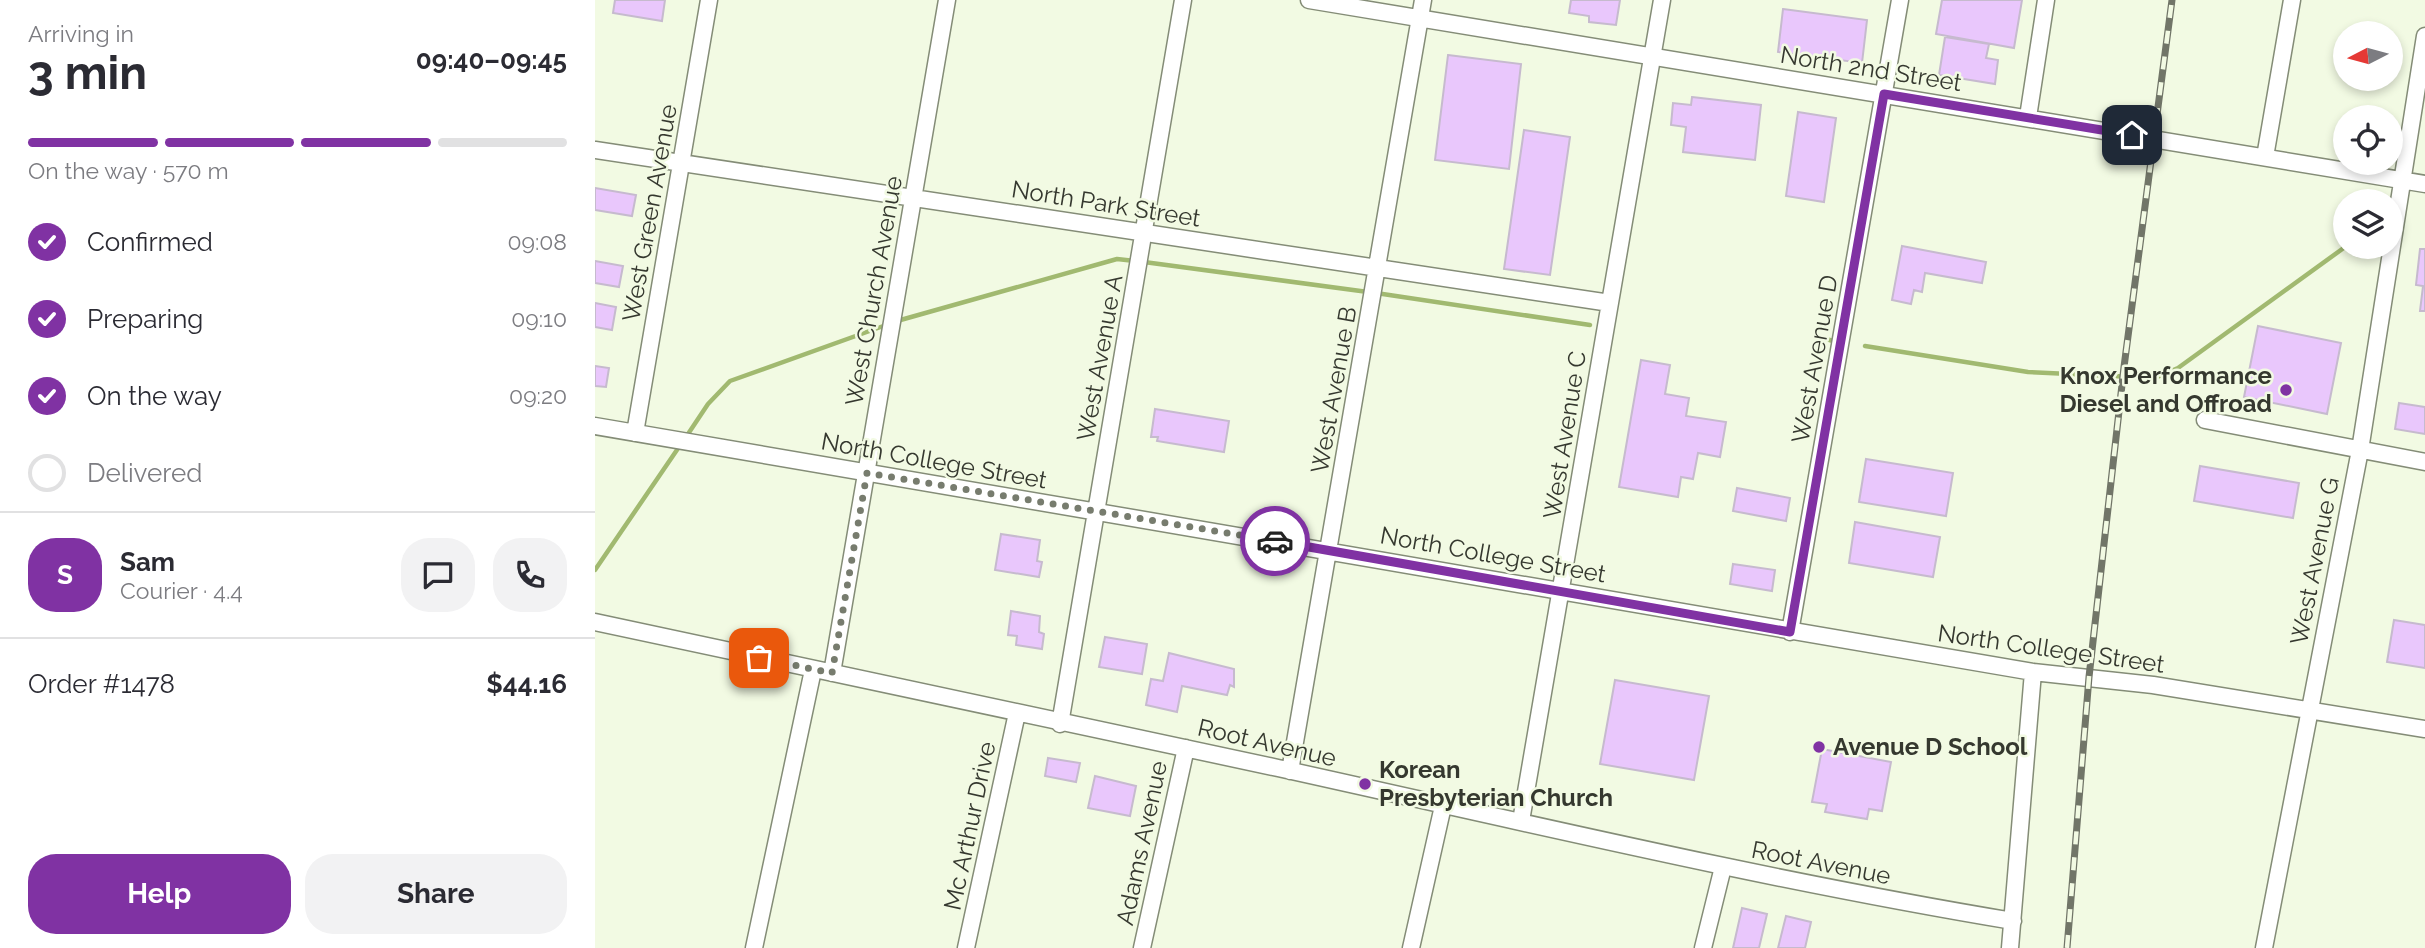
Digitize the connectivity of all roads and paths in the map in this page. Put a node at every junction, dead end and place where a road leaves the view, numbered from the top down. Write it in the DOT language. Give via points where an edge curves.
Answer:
graph roads {
  1 [pos="709,0"];
  2 [pos="947,0"];
  3 [pos="1183,0"];
  4 [pos="1309,0"];
  5 [pos="1423,0"];
  6 [pos="1662,0"];
  7 [pos="1900,0"];
  8 [pos="2046,0"];
  9 [pos="2291,0"];
  10 [pos="1420,18"];
  11 [pos="2425,36"];
  12 [pos="1652,56"];
  13 [pos="1884,94"];
  14 [pos="2028,117"];
  15 [pos="595,150"];
  16 [pos="2265,158"];
  17 [pos="682,163"];
  18 [pos="2402,180"];
  19 [pos="2425,184"];
  20 [pos="913,196"];
  21 [pos="1144,239"];
  22 [pos="1378,274"];
  23 [pos="1610,303"];
  24 [pos="2205,420"];
  25 [pos="595,426"];
  26 [pos="635,433"];
  27 [pos="2360,450"];
  28 [pos="2425,462"];
  29 [pos="867,473"];
  30 [pos="1096,513"];
  31 [pos="1328,550"];
  32 [pos="1562,589"];
  33 [pos="595,622"];
  34 [pos="1790,632"];
  35 [pos="813,670"];
  36 [pos="2033,672"];
  37 [pos="832,673"];
  38 [pos="2309,711"];
  39 [pos="1017,713"];
  40 [pos="1061,724"];
  41 [pos="2425,729"];
  42 [pos="1186,748"];
  43 [pos="1290,771"];
  44 [pos="1443,806"];
  45 [pos="1521,821"];
  46 [pos="1723,867"];
  47 [pos="2013,920"];
  48 [pos="754,948"];
  49 [pos="966,948"];
  50 [pos="1142,948"];
  51 [pos="1411,948"];
  52 [pos="1703,948"];
  53 [pos="2010,948"];
  54 [pos="2264,948"];
  1 -- 17 [label="street, West Green Avenue"];
  2 -- 20 [label="street, West Church Avenue"];
  3 -- 21 [label="street, West Avenue A"];
  4 -- 10 [label="street, North 2nd Street"];
  5 -- 10 [label="street, West Avenue B"];
  6 -- 12 [label="street, West Avenue C"];
  7 -- 13 [label="street, West Avenue D"];
  8 -- 14 [label="street"];
  9 -- 16 [label="street"];
  10 -- 12 [label="street, North 2nd Street"];
  10 -- 22 [label="street, West Avenue B"];
  11 -- 18 [label="street, West Avenue G"];
  12 -- 13 [label="street, North 2nd Street"];
  12 -- 23 [label="street, West Avenue C"];
  13 -- 14 [label="street, North 2nd Street"];
  13 -- 34 [label="street, West Avenue D"];
  14 -- 16 [label="street, North 2nd Street"];
  15 -- 17 [label="street, North Park Street"];
  16 -- 18 [label="street, North 2nd Street"];
  17 -- 20 [label="street, North Park Street"];
  17 -- 26 [label="street, West Green Avenue"];
  18 -- 19 [label="street, North 2nd Street"];
  18 -- 27 [label="street, West Avenue G"];
  20 -- 21 [label="street, North Park Street"];
  20 -- 29 [label="street, West Church Avenue"];
  21 -- 22 [label="street, North Park Street"];
  21 -- 30 [label="street, West Avenue A"];
  22 -- 23 [label="street, North Park Street"];
  22 -- 31 [label="street, West Avenue B"];
  23 -- 32 [label="street, West Avenue C"];
  24 -- 27 [label="street"];
  25 -- 26 [label="street, North College Street"];
  26 -- 29 [label="street, North College Street"];
  27 -- 28 [label="street"];
  27 -- 38 [label="street, West Avenue G"];
  29 -- 30 [label="street, North College Street"];
  29 -- 37 [label="street, West Church Avenue"];
  30 -- 31 [label="street, North College Street"];
  30 -- 40 [label="street, West Avenue A"];
  31 -- 32 [label="street, North College Street"];
  31 -- 43 [label="street, West Avenue B"];
  32 -- 34 [label="street, North College Street"];
  32 -- 45 [label="street, West Avenue C"];
  33 -- 35 [label="street, Root Avenue"];
  34 -- 36 [label="street, North College Street"];
  35 -- 37 [label="street, Root Avenue"];
  35 -- 48 [label="street"];
  36 -- 38 [label="street, North College Street" via="2153,685"];
  36 -- 47 [label="street"];
  37 -- 39 [label="street, Root Avenue"];
  38 -- 41 [label="street, North College Street"];
  38 -- 54 [label="street, West Avenue G"];
  39 -- 40 [label="street, Root Avenue"];
  39 -- 49 [label="street, Mc Arthur Drive"];
  40 -- 42 [label="street, Root Avenue"];
  42 -- 43 [label="street, Root Avenue"];
  42 -- 50 [label="street, Adams Avenue"];
  43 -- 44 [label="street, Root Avenue"];
  44 -- 45 [label="street, Root Avenue"];
  44 -- 51 [label="street"];
  45 -- 46 [label="street, Root Avenue"];
  46 -- 47 [label="street, Root Avenue"];
  46 -- 52 [label="street"];
  47 -- 53 [label="street"];
}
